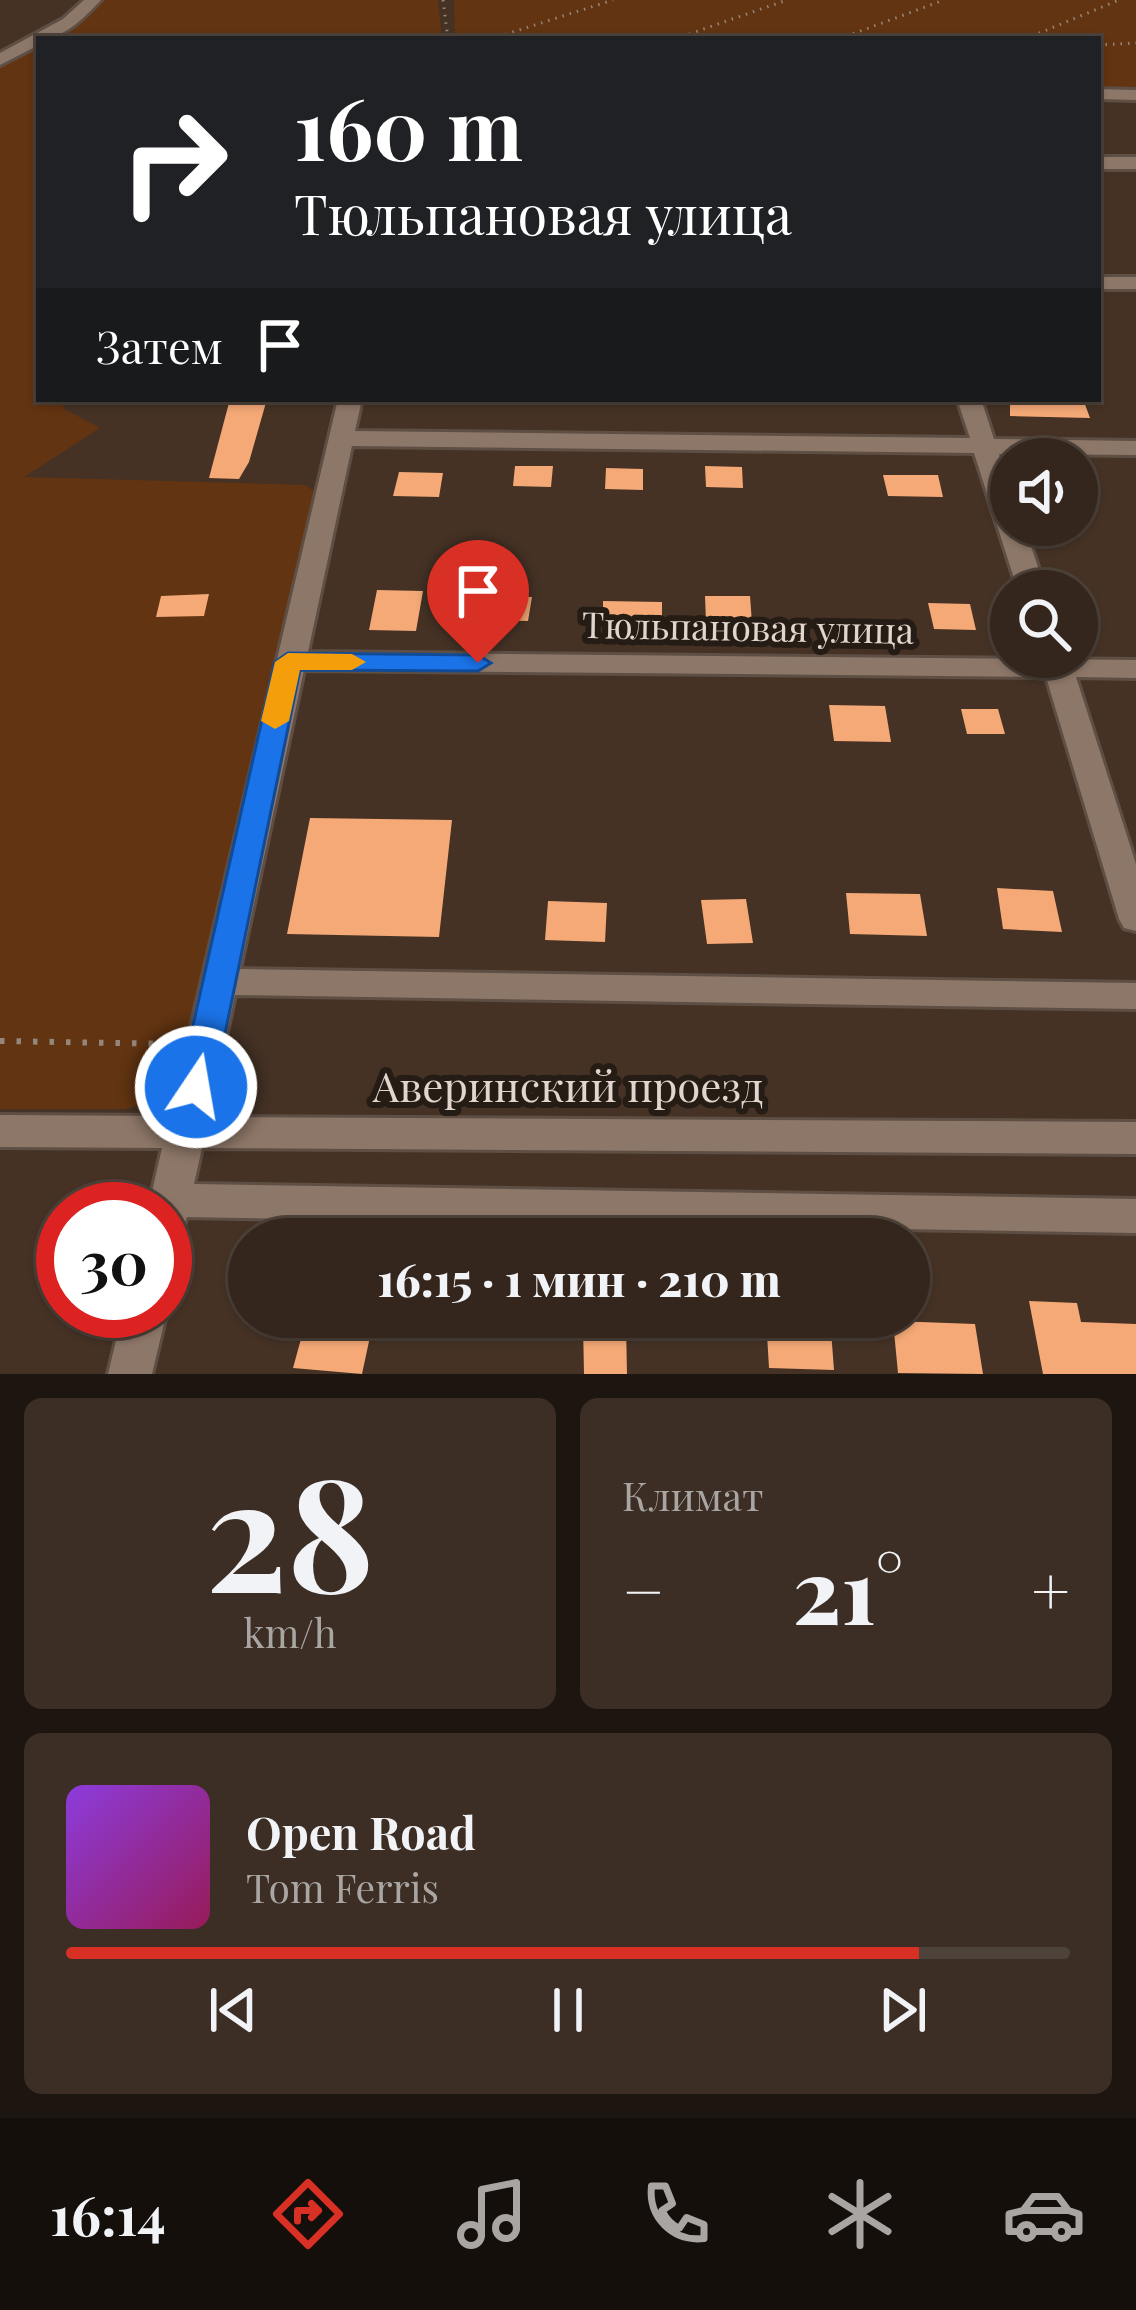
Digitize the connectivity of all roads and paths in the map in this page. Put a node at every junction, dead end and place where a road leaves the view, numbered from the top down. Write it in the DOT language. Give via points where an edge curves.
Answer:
graph roads {
  1 [pos="92,0"];
  2 [pos="443,0"];
  3 [pos="613,0"];
  4 [pos="787,0"];
  5 [pos="944,0"];
  6 [pos="1119,0"];
  7 [pos="44,36"];
  8 [pos="448,36"];
  9 [pos="500,36"];
  10 [pos="684,36"];
  11 [pos="847,36"];
  12 [pos="1032,36"];
  13 [pos="36,40"];
  14 [pos="0,42"];
  15 [pos="33,42"];
  16 [pos="1136,43"];
  17 [pos="1101,45"];
  18 [pos="0,60"];
  19 [pos="1101,94"];
  20 [pos="1136,95"];
  21 [pos="1101,163"];
  22 [pos="1136,163"];
  23 [pos="1101,283"];
  24 [pos="1136,283"];
  25 [pos="349,402"];
  26 [pos="970,402"];
  27 [pos="342,438"];
  28 [pos="984,446"];
  29 [pos="1136,448"];
  30 [pos="1026,570"];
  31 [pos="288,662"];
  32 [pos="990,663"];
  33 [pos="1098,666"];
  34 [pos="1136,669"];
  35 [pos="1061,678"];
  36 [pos="1136,919"];
  37 [pos="219,982"];
  38 [pos="1136,996"];
  39 [pos="0,1041"];
  40 [pos="206,1044"];
  41 [pos="187,1130"];
  42 [pos="0,1131"];
  43 [pos="1136,1138"];
  44 [pos="175,1182"];
  45 [pos="192,1212"];
  46 [pos="1136,1216"];
  47 [pos="139,1338"];
  48 [pos="130,1374"];
  1 -- 7 [label="street"];
  2 -- 8 [label="path"];
  3 -- 9 [label="path"];
  4 -- 10 [label="path"];
  5 -- 11 [label="path"];
  6 -- 12 [label="path"];
  13 -- 15 [label="street"];
  14 -- 15 [label="street"];
  15 -- 18 [label="street"];
  16 -- 17 [label="path"];
  19 -- 20 [label="street"];
  21 -- 22 [label="street"];
  23 -- 24 [label="street"];
  25 -- 27 [label="street"];
  26 -- 28 [label="street"];
  27 -- 28 [label="street"];
  27 -- 31 [label="street"];
  28 -- 29 [label="street"];
  28 -- 30 [label="street"];
  31 -- 32 [label="street, Тюльпановая улица"];
  31 -- 37 [label="street"];
  33 -- 34 [label="street, Тюльпановая улица"];
  35 -- 36 [label="street"];
  37 -- 38 [label="street"];
  37 -- 40 [label="street"];
  39 -- 40 [label="path"];
  40 -- 41 [label="street"];
  41 -- 42 [label="street, Аверинский проезд"];
  41 -- 43 [label="street, Аверинский проезд"];
  41 -- 44 [label="street"];
  45 -- 46 [label="street"];
  47 -- 48 [label="street"];
}
